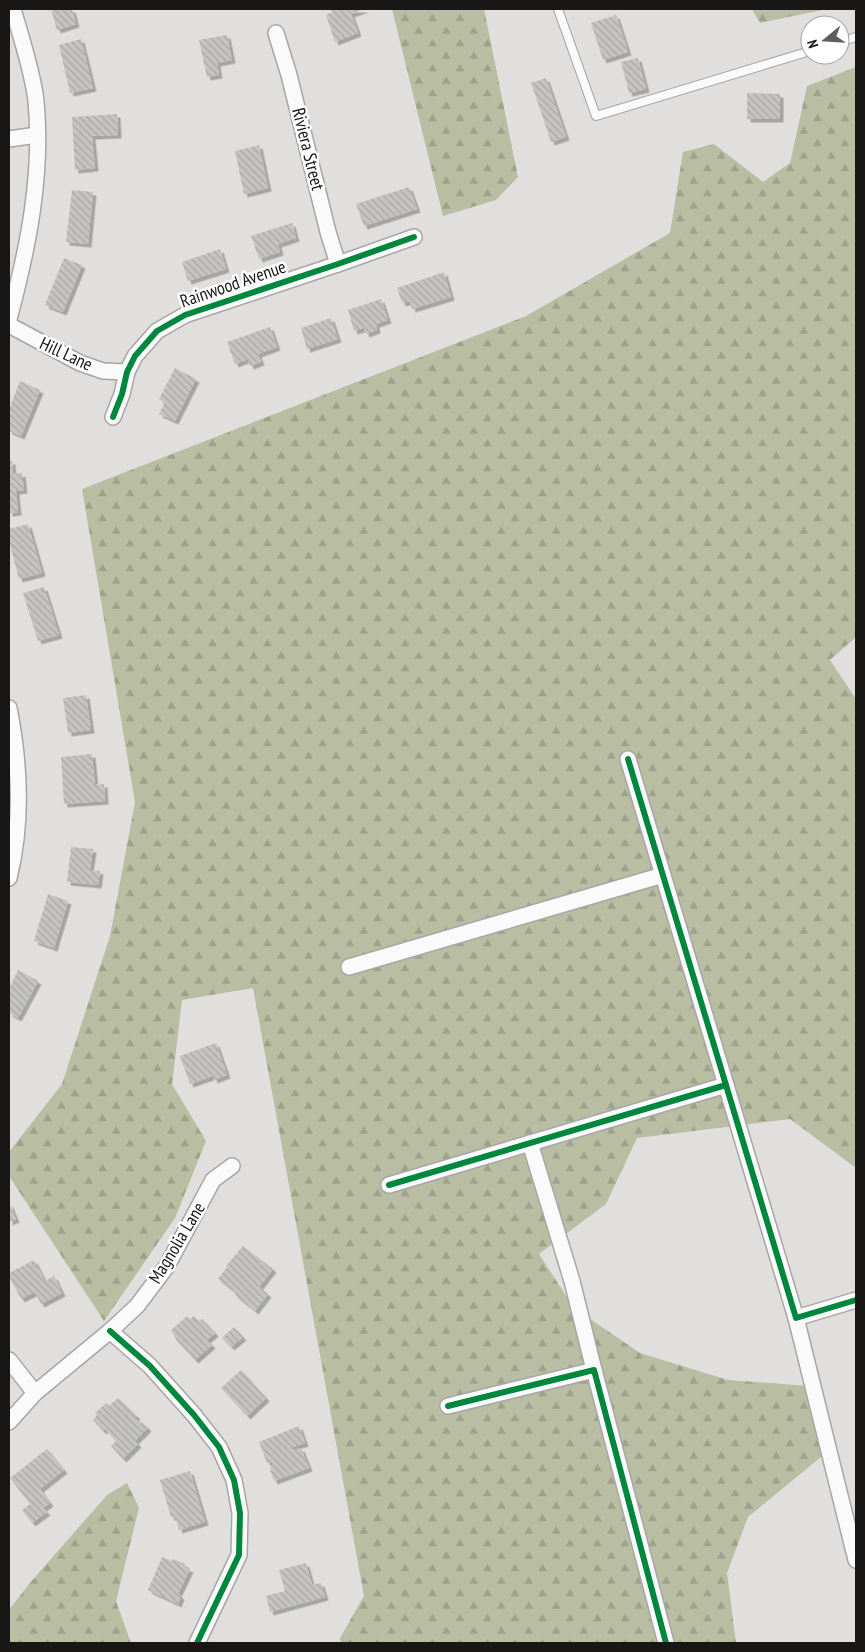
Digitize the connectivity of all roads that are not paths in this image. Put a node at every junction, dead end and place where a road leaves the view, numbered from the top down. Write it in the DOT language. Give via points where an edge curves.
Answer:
graph roads {
  1 [pos="13,9"];
  2 [pos="558,9"];
  3 [pos="276,33"];
  4 [pos="800,54"];
  5 [pos="37,135"];
  6 [pos="9,139"];
  7 [pos="414,237"];
  8 [pos="338,264"];
  9 [pos="9,319"];
  10 [pos="9,325"];
  11 [pos="127,372"];
  12 [pos="113,417"];
  13 [pos="9,708"];
  14 [pos="628,759"];
  15 [pos="663,875"];
  16 [pos="9,878"];
  17 [pos="349,967"];
  18 [pos="726,1085"];
  19 [pos="530,1143"];
  20 [pos="232,1166"];
  21 [pos="389,1185"];
  22 [pos="856,1300"];
  23 [pos="796,1318"];
  24 [pos="110,1331"];
  25 [pos="9,1360"];
  26 [pos="594,1370"];
  27 [pos="35,1393"];
  28 [pos="448,1406"];
  29 [pos="9,1422"];
  30 [pos="856,1560"];
  31 [pos="197,1643"];
  32 [pos="666,1643"];
  1 -- 5 [label="street" via="34,93"];
  2 -- 4 [label="lane" via="596,116"];
  3 -- 8 [label="street, Riviera Street" via="290,75"];
  5 -- 6 [label="street"];
  5 -- 9 [label="street" via="37,177 21,272"];
  7 -- 8 [label="street, Rainwood Avenue"];
  8 -- 11 [label="street, Rainwood Avenue" via="186,315 156,331 135,356"];
  10 -- 11 [label="street, Hill Lane" via="80,363 103,371"];
  11 -- 12 [label="street, Rainwood Avenue"];
  13 -- 16 [label="street" via="18,761 16,842"];
  14 -- 15 [label="street"];
  15 -- 17 [label="street"];
  15 -- 18 [label="street"];
  18 -- 19 [label="street"];
  18 -- 23 [label="street"];
  19 -- 21 [label="street"];
  19 -- 26 [label="street" via="572,1282"];
  20 -- 24 [label="street, Magnolia Lane" via="213,1180 167,1266 136,1306"];
  22 -- 23 [label="street"];
  23 -- 30 [label="street"];
  24 -- 27 [label="street, Magnolia Lane"];
  24 -- 31 [label="street" via="150,1366 194,1415 219,1446 234,1480 240,1513 239,1555"];
  25 -- 27 [label="street"];
  26 -- 28 [label="street"];
  26 -- 32 [label="street"];
  27 -- 29 [label="street, Magnolia Lane"];
}
